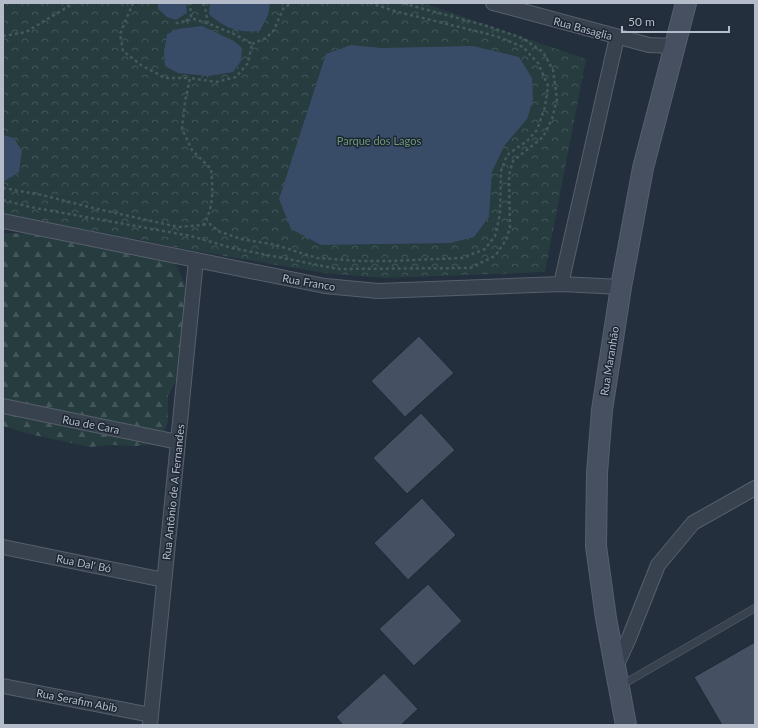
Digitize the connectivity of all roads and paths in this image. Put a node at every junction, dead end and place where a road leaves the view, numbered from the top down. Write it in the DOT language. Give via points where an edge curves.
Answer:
graph roads {
  1 [pos="74,3"];
  2 [pos="133,3"];
  3 [pos="190,3"];
  4 [pos="204,3"];
  5 [pos="291,3"];
  6 [pos="370,3"];
  7 [pos="402,3"];
  8 [pos="493,3"];
  9 [pos="686,3"];
  10 [pos="186,21"];
  11 [pos="208,23"];
  12 [pos="173,24"];
  13 [pos="3,36"];
  14 [pos="617,37"];
  15 [pos="252,44"];
  16 [pos="674,46"];
  17 [pos="190,78"];
  18 [pos="3,188"];
  19 [pos="3,200"];
  20 [pos="3,221"];
  21 [pos="203,225"];
  22 [pos="196,260"];
  23 [pos="561,284"];
  24 [pos="621,287"];
  25 [pos="3,406"];
  26 [pos="178,442"];
  27 [pos="755,488"];
  28 [pos="3,547"];
  29 [pos="164,580"];
  30 [pos="755,608"];
  31 [pos="617,678"];
  32 [pos="3,686"];
  33 [pos="150,720"];
  34 [pos="626,725"];
  1 -- 13 [label="path" via="26,32"];
  2 -- 17 [label="path" via="120,34 123,51 141,65 165,78"];
  3 -- 10 [label="path" via="191,16"];
  4 -- 11 [label="path"];
  5 -- 15 [label="path" via="283,9 274,30 266,38"];
  6 -- 21 [label="path" via="496,36 523,47 538,64 548,86 545,107 537,130 527,141 507,155 501,171 500,214 496,236 485,249 462,258 360,261 317,258 276,245 241,239 218,231 210,224"];
  7 -- 19 [label="path" via="522,38 543,52 553,70 557,99 552,119 543,137 514,161 509,175 510,228 506,240 495,256 489,259 470,268 338,269 232,248 191,236"];
  8 -- 14 [label="street, Rua Basaglia"];
  9 -- 16 [label="main road, Rua Maranhão"];
  10 -- 11 [label="path" via="194,19"];
  10 -- 12 [label="path"];
  11 -- 15 [label="path"];
  14 -- 16 [label="street, Rua Basaglia" via="649,46"];
  14 -- 23 [label="street"];
  15 -- 17 [label="path" via="248,64 236,77 216,82"];
  16 -- 24 [label="main road, Rua Maranhão" via="642,168"];
  17 -- 21 [label="path" via="182,129 192,150 211,169 213,193 209,216"];
  18 -- 21 [label="path" via="178,227"];
  20 -- 22 [label="street, Rua Franco"];
  22 -- 23 [label="street, Rua Franco" via="325,286 378,291"];
  22 -- 26 [label="street, Rua Antônio de A Fernandes"];
  23 -- 24 [label="street, Rua Franco"];
  24 -- 31 [label="main road, Rua Maranhão" via="602,410 597,473 596,546"];
  25 -- 26 [label="street, Rua de Cara"];
  26 -- 29 [label="street, Rua Antônio de A Fernandes"];
  27 -- 31 [label="street" via="693,523 658,565 629,638"];
  28 -- 29 [label="street, Rua Dal' Bó"];
  29 -- 33 [label="street, Rua Antônio de A Fernandes"];
  30 -- 31 [label="lane"];
  31 -- 34 [label="main road, Rua Maranhão"];
  32 -- 33 [label="street, Rua Serafim Abib"];
}
